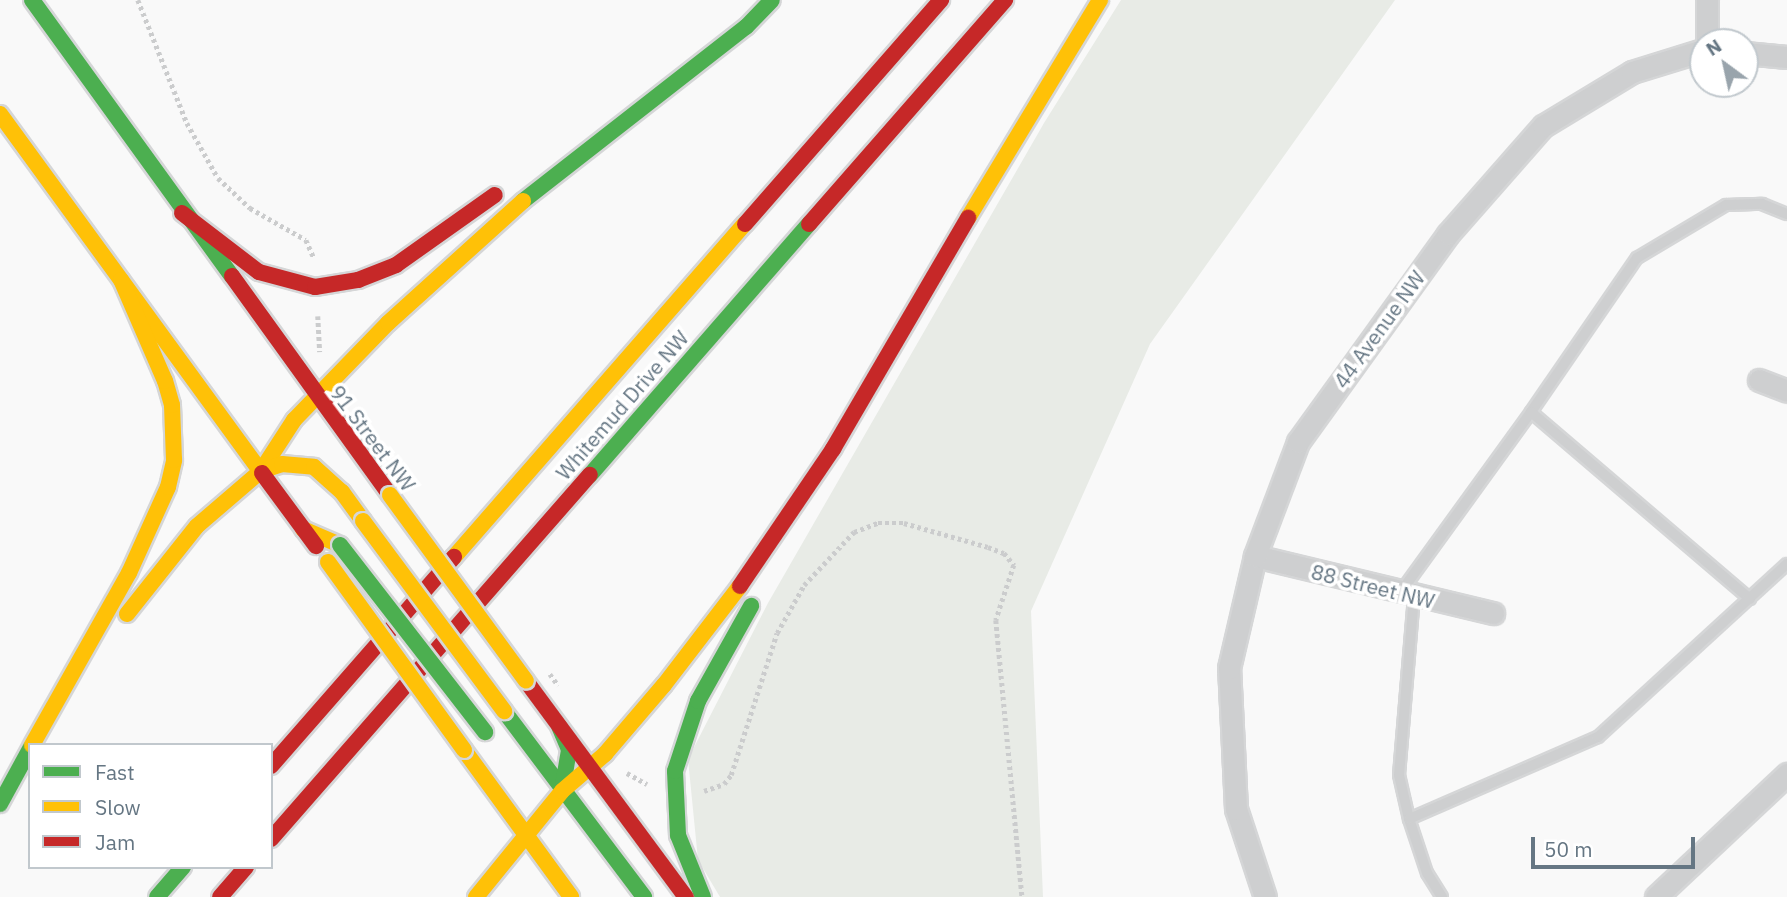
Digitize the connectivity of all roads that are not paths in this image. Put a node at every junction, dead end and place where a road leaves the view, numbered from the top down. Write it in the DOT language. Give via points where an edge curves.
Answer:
graph roads {
  1 [pos="32,0"];
  2 [pos="763,0"];
  3 [pos="772,0"];
  4 [pos="941,0"];
  5 [pos="1005,0"];
  6 [pos="1100,0"];
  7 [pos="1707,0"];
  8 [pos="1707,28"];
  9 [pos="1689,54"];
  10 [pos="1759,54"];
  11 [pos="1787,57"];
  12 [pos="610,111"];
  13 [pos="0,114"];
  14 [pos="513,182"];
  15 [pos="182,213"];
  16 [pos="1787,214"];
  17 [pos="121,280"];
  18 [pos="1759,380"];
  19 [pos="1787,391"];
  20 [pos="316,398"];
  21 [pos="1531,412"];
  22 [pos="833,449"];
  23 [pos="261,471"];
  24 [pos="303,529"];
  25 [pos="1255,556"];
  26 [pos="1787,564"];
  27 [pos="772,571"];
  28 [pos="758,594"];
  29 [pos="1407,595"];
  30 [pos="1750,599"];
  31 [pos="1493,613"];
  32 [pos="559,726"];
  33 [pos="33,743"];
  34 [pos="43,743"];
  35 [pos="500,748"];
  36 [pos="28,753"];
  37 [pos="273,764"];
  38 [pos="591,767"];
  39 [pos="28,768"];
  40 [pos="1787,774"];
  41 [pos="562,791"];
  42 [pos="544,792"];
  43 [pos="0,804"];
  44 [pos="0,812"];
  45 [pos="1409,819"];
  46 [pos="528,836"];
  47 [pos="273,837"];
  48 [pos="181,869"];
  49 [pos="244,869"];
  50 [pos="157,897"];
  51 [pos="220,897"];
  52 [pos="476,897"];
  53 [pos="571,897"];
  54 [pos="644,897"];
  55 [pos="686,897"];
  56 [pos="703,897"];
  57 [pos="1265,897"];
  58 [pos="1442,897"];
  59 [pos="1656,897"];
  1 -- 15 [label="main road, 91 Street NW"];
  2 -- 12 [label="main road"];
  3 -- 20 [label="main road" via="746,27 547,178 388,323"];
  4 -- 37 [label="main road, Whitemud Drive NW"];
  5 -- 47 [label="main road, Whitemud Drive NW"];
  6 -- 22 [label="main road"];
  7 -- 8 [label="street"];
  9 -- 25 [label="street, 44 Avenue NW" via="1632,72 1534,136 1448,234 1297,442"];
  10 -- 11 [label="street"];
  13 -- 17 [label="main road"];
  14 -- 15 [label="main road" via="396,265 358,280 316,286 260,272"];
  15 -- 20 [label="main road, 91 Street NW"];
  16 -- 21 [label="lane" via="1762,204 1726,205 1637,258"];
  17 -- 23 [label="main road"];
  17 -- 33 [label="main road" via="172,405 174,460 168,487 129,573"];
  18 -- 19 [label="street"];
  20 -- 23 [label="main road" via="294,420"];
  20 -- 32 [label="main road, 91 Street NW, bridge"];
  21 -- 29 [label="lane"];
  21 -- 30 [label="lane"];
  22 -- 27 [label="main road"];
  22 -- 38 [label="main road" via="726,607"];
  23 -- 24 [label="main road"];
  23 -- 34 [label="main road" via="197,526 143,592"];
  23 -- 41 [label="main road, bridge" via="282,464 314,467 335,485"];
  24 -- 35 [label="main road, bridge" via="340,545"];
  24 -- 46 [label="main road, bridge"];
  25 -- 29 [label="street, 88 Street NW"];
  25 -- 57 [label="street, 44 Avenue NW" via="1229,668 1229,732 1236,809"];
  26 -- 30 [label="lane"];
  28 -- 56 [label="main road" via="688,724 673,791 678,835"];
  29 -- 31 [label="street, 88 Street NW"];
  29 -- 45 [label="lane" via="1399,775"];
  30 -- 45 [label="lane" via="1598,737"];
  32 -- 38 [label="main road, 91 Street NW"];
  32 -- 41 [label="main road" via="569,750"];
  36 -- 43 [label="main road"];
  38 -- 41 [label="main road"];
  38 -- 55 [label="main road, 91 Street NW"];
  39 -- 44 [label="main road"];
  40 -- 59 [label="street"];
  41 -- 42 [label="main road"];
  41 -- 46 [label="main road"];
  41 -- 54 [label="main road"];
  45 -- 58 [label="lane" via="1427,873"];
  46 -- 52 [label="main road"];
  46 -- 53 [label="main road"];
  48 -- 50 [label="main road"];
  49 -- 51 [label="main road"];
}
